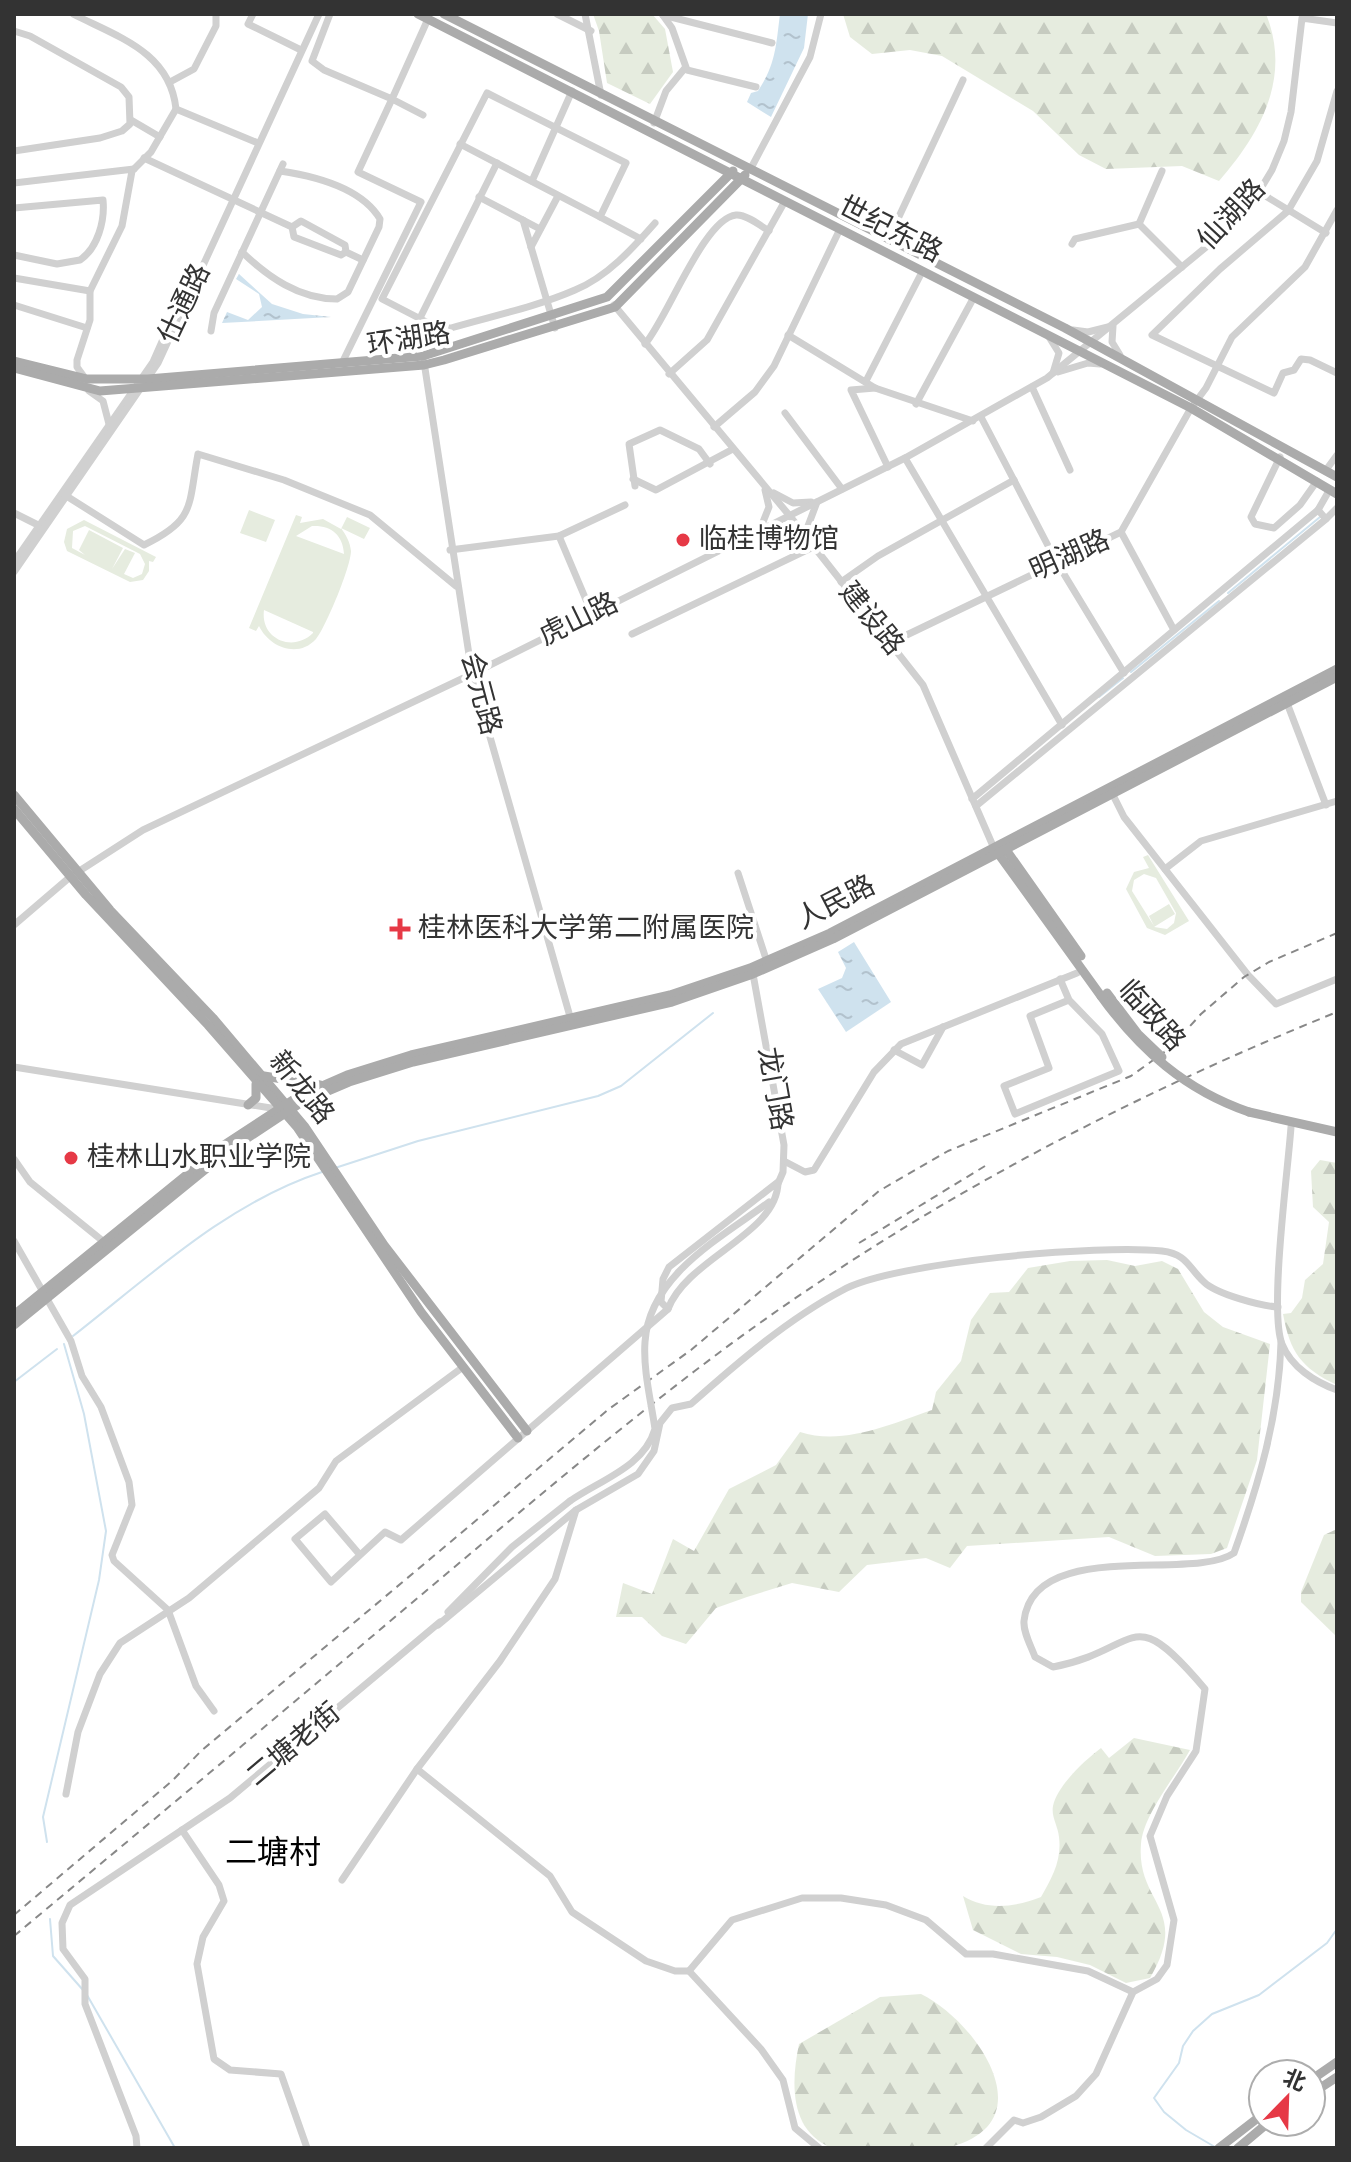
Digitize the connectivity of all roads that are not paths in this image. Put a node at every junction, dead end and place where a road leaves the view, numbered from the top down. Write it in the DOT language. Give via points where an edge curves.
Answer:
graph roads {
  1 [pos="73,14"];
  2 [pos="216,14"];
  3 [pos="253,14"];
  4 [pos="316,14"];
  5 [pos="330,14"];
  6 [pos="418,14"];
  7 [pos="444,14"];
  8 [pos="557,14"];
  9 [pos="585,14"];
  10 [pos="662,14"];
  11 [pos="821,14"];
  12 [pos="461,18"];
  13 [pos="428,19"];
  14 [pos="1337,23"];
  15 [pos="14,31"];
  16 [pos="591,31"];
  17 [pos="772,43"];
  18 [pos="300,49"];
  19 [pos="685,68"];
  20 [pos="963,80"];
  21 [pos="170,82"];
  22 [pos="756,87"];
  23 [pos="572,91"];
  24 [pos="1337,91"];
  25 [pos="601,95"];
  26 [pos="392,99"];
  27 [pos="176,109"];
  28 [pos="423,115"];
  29 [pos="131,120"];
  30 [pos="654,123"];
  31 [pos="556,129"];
  32 [pos="160,137"];
  33 [pos="256,143"];
  34 [pos="460,144"];
  35 [pos="14,151"];
  36 [pos="144,158"];
  37 [pos="497,163"];
  38 [pos="134,169"];
  39 [pos="735,169"];
  40 [pos="1162,171"];
  41 [pos="746,174"];
  42 [pos="532,181"];
  43 [pos="14,183"];
  44 [pos="1259,192"];
  45 [pos="558,196"];
  46 [pos="479,197"];
  47 [pos="231,198"];
  48 [pos="785,201"];
  49 [pos="14,208"];
  50 [pos="1337,210"];
  51 [pos="1288,211"];
  52 [pos="260,213"];
  53 [pos="600,217"];
  54 [pos="523,220"];
  55 [pos="655,223"];
  56 [pos="1139,224"];
  57 [pos="292,227"];
  58 [pos="540,229"];
  59 [pos="840,229"];
  60 [pos="769,231"];
  61 [pos="1326,233"];
  62 [pos="641,239"];
  63 [pos="888,240"];
  64 [pos="1072,244"];
  65 [pos="531,247"];
  66 [pos="242,252"];
  67 [pos="346,252"];
  68 [pos="14,255"];
  69 [pos="363,260"];
  70 [pos="1182,267"];
  71 [pos="922,272"];
  72 [pos="14,278"];
  73 [pos="90,291"];
  74 [pos="607,297"];
  75 [pos="974,297"];
  76 [pos="547,299"];
  77 [pos="14,305"];
  78 [pos="615,307"];
  79 [pos="552,315"];
  80 [pos="420,318"];
  81 [pos="1114,324"];
  82 [pos="87,328"];
  83 [pos="555,328"];
  84 [pos="1065,328"];
  85 [pos="211,331"];
  86 [pos="1045,333"];
  87 [pos="788,335"];
  88 [pos="1093,343"];
  89 [pos="645,344"];
  90 [pos="1081,352"];
  91 [pos="1122,358"];
  92 [pos="424,360"];
  93 [pos="14,361"];
  94 [pos="342,363"];
  95 [pos="1218,364"];
  96 [pos="1108,365"];
  97 [pos="14,368"];
  98 [pos="1337,373"];
  99 [pos="669,374"];
  100 [pos="1052,374"];
  101 [pos="87,379"];
  102 [pos="866,381"];
  103 [pos="141,384"];
  104 [pos="1032,387"];
  105 [pos="79,388"];
  106 [pos="875,388"];
  107 [pos="100,391"];
  108 [pos="1198,398"];
  109 [pos="916,404"];
  110 [pos="1191,408"];
  111 [pos="785,413"];
  112 [pos="981,417"];
  113 [pos="973,421"];
  114 [pos="109,424"];
  115 [pos="714,427"];
  116 [pos="733,449"];
  117 [pos="1337,455"];
  118 [pos="1280,457"];
  119 [pos="905,458"];
  120 [pos="710,464"];
  121 [pos="888,467"];
  122 [pos="1070,470"];
  123 [pos="1326,470"];
  124 [pos="1337,477"];
  125 [pos="1014,480"];
  126 [pos="1317,481"];
  127 [pos="763,484"];
  128 [pos="842,489"];
  129 [pos="1334,492"];
  130 [pos="68,497"];
  131 [pos="817,502"];
  132 [pos="625,505"];
  133 [pos="1337,508"];
  134 [pos="1318,510"];
  135 [pos="14,513"];
  136 [pos="789,515"];
  137 [pos="1326,519"];
  138 [pos="940,522"];
  139 [pos="43,528"];
  140 [pos="759,531"];
  141 [pos="1121,532"];
  142 [pos="559,536"];
  143 [pos="811,548"];
  144 [pos="450,550"];
  145 [pos="1056,561"];
  146 [pos="14,562"];
  147 [pos="14,572"];
  148 [pos="841,582"];
  149 [pos="456,586"];
  150 [pos="1221,592"];
  151 [pos="984,597"];
  152 [pos="1227,600"];
  153 [pos="592,614"];
  154 [pos="1174,630"];
  155 [pos="632,634"];
  156 [pos="890,643"];
  157 [pos="1337,669"];
  158 [pos="472,674"];
  159 [pos="1126,676"];
  160 [pos="1337,677"];
  161 [pos="1287,703"];
  162 [pos="1064,727"];
  163 [pos="1112,793"];
  164 [pos="14,795"];
  165 [pos="1337,801"];
  166 [pos="974,803"];
  167 [pos="1326,805"];
  168 [pos="14,809"];
  169 [pos="999,847"];
  170 [pos="1165,869"];
  171 [pos="738,873"];
  172 [pos="74,875"];
  173 [pos="14,925"];
  174 [pos="767,964"];
  175 [pos="1077,973"];
  176 [pos="753,974"];
  177 [pos="1060,979"];
  178 [pos="1337,979"];
  179 [pos="1069,1000"];
  180 [pos="572,1021"];
  181 [pos="943,1027"];
  182 [pos="894,1050"];
  183 [pos="14,1067"];
  184 [pos="259,1080"];
  185 [pos="323,1085"];
  186 [pos="248,1105"];
  187 [pos="284,1109"];
  188 [pos="1251,1109"];
  189 [pos="1337,1125"];
  190 [pos="1291,1127"];
  191 [pos="1337,1132"];
  192 [pos="14,1159"];
  193 [pos="784,1161"];
  194 [pos="335,1176"];
  195 [pos="778,1182"];
  196 [pos="769,1202"];
  197 [pos="14,1241"];
  198 [pos="104,1242"];
  199 [pos="46,1293"];
  200 [pos="1278,1307"];
  201 [pos="668,1309"];
  202 [pos="14,1315"];
  203 [pos="14,1325"];
  204 [pos="1281,1342"];
  205 [pos="463,1367"];
  206 [pos="1337,1390"];
  207 [pos="522,1434"];
  208 [pos="576,1510"];
  209 [pos="360,1555"];
  210 [pos="168,1610"];
  211 [pos="438,1625"];
  212 [pos="214,1711"];
  213 [pos="417,1769"];
  214 [pos="66,1794"];
  215 [pos="182,1830"];
  216 [pos="342,1880"];
  217 [pos="689,1971"];
  218 [pos="1133,1992"];
  219 [pos="1247,2126"];
  220 [pos="1220,2147"];
  221 [pos="137,2148"];
  222 [pos="307,2148"];
  223 [pos="819,2148"];
  224 [pos="986,2148"];
  1 -- 21 [label="street" via="147,53"];
  2 -- 21 [label="street" via="216,26 194,69"];
  3 -- 18 [label="street" via="248,24"];
  4 -- 18 [label="street, 仕通路"];
  5 -- 26 [label="street" via="312,61"];
  6 -- 13 [label="main road, 世纪东路"];
  7 -- 12 [label="main road, 世纪东路"];
  8 -- 16 [label="street"];
  9 -- 16 [label="street"];
  10 -- 17 [label="street"];
  10 -- 19 [label="street"];
  11 -- 41 [label="street" via="810,57"];
  12 -- 25 [label="main road, 世纪东路"];
  13 -- 23 [label="main road, 世纪东路"];
  13 -- 26 [label="street"];
  14 -- 44 [label="street, 仙湖路" via="1302,18 1287,127"];
  15 -- 29 [label="street" via="121,87 129,97"];
  16 -- 25 [label="street"];
  18 -- 33 [label="street, 仕通路"];
  19 -- 22 [label="street"];
  19 -- 30 [label="street" via="666,91"];
  20 -- 63 [label="street"];
  21 -- 27 [label="street"];
  23 -- 31 [label="street"];
  23 -- 39 [label="main road, 世纪东路"];
  24 -- 51 [label="street" via="1317,161"];
  25 -- 30 [label="main road, 世纪东路"];
  26 -- 28 [label="street"];
  26 -- 94 [label="street" via="358,172 421,202"];
  27 -- 32 [label="street"];
  27 -- 33 [label="street"];
  29 -- 32 [label="street"];
  29 -- 35 [label="street" via="122,131 100,138"];
  30 -- 39 [label="main road, 世纪东路"];
  31 -- 34 [label="street" via="487,93"];
  31 -- 42 [label="street"];
  31 -- 53 [label="street" via="626,163"];
  32 -- 36 [label="street"];
  33 -- 47 [label="street, 仕通路"];
  34 -- 37 [label="street"];
  34 -- 80 [label="street" via="382,299"];
  36 -- 38 [label="street"];
  36 -- 47 [label="street"];
  37 -- 42 [label="street"];
  37 -- 46 [label="street"];
  38 -- 43 [label="street"];
  38 -- 73 [label="street" via="122,226"];
  39 -- 41 [label="main road, 世纪东路"];
  39 -- 74 [label="main road, 环湖路"];
  40 -- 56 [label="street"];
  41 -- 48 [label="main road, 世纪东路"];
  41 -- 63 [label="main road, 世纪东路"];
  41 -- 78 [label="main road, 环湖路"];
  42 -- 45 [label="street"];
  44 -- 51 [label="street"];
  44 -- 70 [label="street, 仙湖路"];
  45 -- 53 [label="street"];
  45 -- 58 [label="street"];
  46 -- 54 [label="street"];
  46 -- 80 [label="street"];
  47 -- 52 [label="street"];
  47 -- 103 [label="street, 仕通路"];
  48 -- 59 [label="main road, 世纪东路"];
  48 -- 60 [label="street"];
  49 -- 68 [label="street" via="103,200 104,210 95,240 80,260 57,264"];
  50 -- 61 [label="street, 明湖路"];
  51 -- 61 [label="street"];
  51 -- 95 [label="street" via="1153,330 1152,335"];
  52 -- 57 [label="street"];
  52 -- 66 [label="street"];
  52 -- 69 [label="street" via="281,167 337,185 380,217"];
  53 -- 62 [label="street"];
  54 -- 58 [label="street"];
  54 -- 65 [label="street"];
  55 -- 62 [label="street"];
  56 -- 64 [label="street"];
  56 -- 70 [label="street"];
  57 -- 67 [label="street" via="294,237 309,246"];
  57 -- 67 [label="street" via="301,221 318,227 345,245"];
  58 -- 65 [label="street"];
  59 -- 71 [label="main road, 世纪东路"];
  59 -- 87 [label="street"];
  60 -- 89 [label="street" via="740,215 717,227"];
  60 -- 99 [label="street" via="707,340"];
  61 -- 95 [label="street, 明湖路" via="1305,267 1232,337"];
  62 -- 76 [label="street" via="594,279"];
  63 -- 84 [label="main road, 世纪东路"];
  65 -- 76 [label="street"];
  66 -- 69 [label="street" via="282,284 334,299 346,295"];
  66 -- 85 [label="street"];
  67 -- 69 [label="street"];
  70 -- 81 [label="street, 仙湖路"];
  71 -- 75 [label="main road, 世纪东路"];
  71 -- 102 [label="street"];
  72 -- 73 [label="street"];
  73 -- 82 [label="street"];
  74 -- 78 [label="street, 建设路"];
  74 -- 79 [label="main road, 环湖路"];
  75 -- 86 [label="main road, 世纪东路"];
  75 -- 109 [label="street"];
  76 -- 79 [label="street"];
  76 -- 80 [label="street" via="451,328"];
  77 -- 82 [label="street"];
  78 -- 83 [label="main road, 环湖路"];
  78 -- 89 [label="street, 建设路"];
  79 -- 83 [label="street"];
  79 -- 92 [label="main road, 环湖路"];
  81 -- 84 [label="street" via="1088,332"];
  81 -- 88 [label="street, 仙湖路"];
  81 -- 91 [label="street" via="1112,342"];
  82 -- 101 [label="street" via="77,360"];
  83 -- 92 [label="main road, 环湖路"];
  84 -- 88 [label="main road, 世纪东路"];
  86 -- 90 [label="main road, 世纪东路"];
  86 -- 100 [label="street" via="1059,353"];
  87 -- 102 [label="street"];
  87 -- 115 [label="street" via="759,388"];
  88 -- 90 [label="street, 仙湖路"];
  88 -- 91 [label="main road, 世纪东路"];
  89 -- 99 [label="street, 建设路"];
  90 -- 96 [label="main road, 世纪东路"];
  90 -- 100 [label="street, 虎山路"];
  91 -- 108 [label="main road, 世纪东路"];
  92 -- 94 [label="main road, 环湖路"];
  92 -- 103 [label="main road, 环湖路"];
  92 -- 144 [label="street, 会元路"];
  93 -- 101 [label="main road, 环湖路"];
  94 -- 103 [label="main road, 环湖路"];
  95 -- 98 [label="street" via="1274,393 1283,373 1294,370 1301,359"];
  95 -- 108 [label="street, 明湖路"];
  96 -- 100 [label="street" via="1088,363"];
  96 -- 110 [label="main road, 世纪东路"];
  97 -- 105 [label="main road, 环湖路"];
  99 -- 115 [label="street, 建设路"];
  100 -- 104 [label="street, 虎山路"];
  101 -- 103 [label="main road, 环湖路"];
  101 -- 107 [label="street"];
  102 -- 106 [label="street"];
  103 -- 107 [label="main road, 环湖路"];
  103 -- 114 [label="street, 仕通路"];
  103 -- 130 [label="street, 仕通路"];
  104 -- 112 [label="street, 虎山路"];
  104 -- 122 [label="street"];
  105 -- 107 [label="main road, 环湖路"];
  105 -- 114 [label="street" via="103,401"];
  106 -- 109 [label="street"];
  106 -- 121 [label="street" via="851,390"];
  108 -- 110 [label="street, 明湖路"];
  108 -- 123 [label="main road, 世纪东路"];
  109 -- 113 [label="street"];
  110 -- 118 [label="main road, 世纪东路"];
  110 -- 141 [label="street, 明湖路"];
  111 -- 128 [label="street"];
  112 -- 113 [label="street, 虎山路"];
  112 -- 125 [label="street"];
  113 -- 119 [label="street, 虎山路"];
  114 -- 139 [label="street, 仕通路"];
  115 -- 116 [label="street, 建设路"];
  116 -- 120 [label="street"];
  116 -- 127 [label="street, 建设路"];
  117 -- 123 [label="street"];
  118 -- 126 [label="main road, 世纪东路"];
  118 -- 126 [label="street" via="1252,514 1255,524 1274,528"];
  119 -- 121 [label="street, 虎山路"];
  119 -- 138 [label="street"];
  120 -- 120 [label="street" via="699,449 660,430 629,444 634,482 656,490"];
  121 -- 128 [label="street, 虎山路"];
  123 -- 124 [label="main road, 世纪东路"];
  125 -- 138 [label="street"];
  125 -- 145 [label="street"];
  126 -- 129 [label="main road, 世纪东路"];
  127 -- 131 [label="street" via="793,503"];
  127 -- 136 [label="street, 建设路"];
  127 -- 140 [label="street" via="769,507"];
  128 -- 131 [label="street, 虎山路"];
  129 -- 134 [label="street"];
  130 -- 139 [label="street, 仕通路"];
  130 -- 149 [label="street" via="144,545 185,517 198,454 284,480 370,515"];
  131 -- 136 [label="street, 虎山路"];
  131 -- 143 [label="street" via="808,526"];
  132 -- 142 [label="street"];
  133 -- 137 [label="street"];
  134 -- 137 [label="street"];
  134 -- 150 [label="street"];
  135 -- 139 [label="street"];
  136 -- 140 [label="street, 虎山路"];
  136 -- 143 [label="street, 建设路"];
  137 -- 152 [label="street"];
  138 -- 148 [label="street"];
  138 -- 151 [label="street"];
  139 -- 146 [label="street, 仕通路"];
  139 -- 147 [label="street, 仕通路"];
  140 -- 143 [label="street" via="788,528"];
  140 -- 153 [label="street, 虎山路"];
  141 -- 145 [label="street, 明湖路"];
  141 -- 154 [label="street"];
  142 -- 144 [label="street"];
  142 -- 153 [label="street"];
  143 -- 148 [label="street, 建设路"];
  143 -- 155 [label="street"];
  144 -- 149 [label="street, 会元路"];
  145 -- 151 [label="street, 明湖路"];
  145 -- 159 [label="street"];
  148 -- 156 [label="street, 建设路"];
  149 -- 158 [label="street, 会元路"];
  150 -- 152 [label="street"];
  150 -- 154 [label="street"];
  151 -- 156 [label="street, 明湖路"];
  151 -- 162 [label="street"];
  152 -- 159 [label="street"];
  153 -- 158 [label="street, 虎山路"];
  154 -- 159 [label="street"];
  156 -- 166 [label="street, 建设路" via="923,685"];
  157 -- 169 [label="main road, 人民路"];
  158 -- 172 [label="street, 虎山路" via="143,830"];
  158 -- 180 [label="street, 会元路"];
  159 -- 162 [label="street"];
  160 -- 161 [label="main road, 人民路"];
  161 -- 163 [label="main road, 人民路"];
  161 -- 167 [label="street"];
  162 -- 166 [label="street"];
  163 -- 169 [label="main road, 人民路"];
  163 -- 170 [label="street"];
  164 -- 172 [label="main road, 新龙路"];
  165 -- 167 [label="street"];
  166 -- 169 [label="street, 建设路"];
  167 -- 170 [label="street" via="1201,841"];
  168 -- 172 [label="main road, 新龙路"];
  169 -- 174 [label="main road, 人民路" via="833,939"];
  169 -- 188 [label="main road, 临政路, bridge" via="1142,1049 1212,1098"];
  170 -- 178 [label="street" via="1276,1004"];
  171 -- 174 [label="street"];
  172 -- 173 [label="street, 虎山路"];
  172 -- 184 [label="main road, 新龙路"];
  174 -- 176 [label="main road, 人民路"];
  174 -- 180 [label="main road, 人民路"];
  175 -- 177 [label="street"];
  176 -- 180 [label="main road, 人民路" via="672,1002"];
  176 -- 193 [label="street, 龙门路"];
  177 -- 179 [label="street"];
  177 -- 181 [label="street"];
  179 -- 179 [label="street" via="1102,1034 1119,1071 1015,1114 1004,1086 1049,1068 1030,1016"];
  180 -- 185 [label="main road, 人民路" via="411,1055"];
  180 -- 187 [label="main road, 人民路" via="393,1068"];
  181 -- 182 [label="street"];
  181 -- 182 [label="street" via="922,1065"];
  182 -- 193 [label="street" via="874,1072 814,1170"];
  183 -- 186 [label="street"];
  184 -- 185 [label="main road"];
  184 -- 186 [label="main road" via="256,1098"];
  184 -- 187 [label="main road, 新龙路"];
  185 -- 187 [label="main road, 人民路"];
  186 -- 187 [label="street"];
  187 -- 194 [label="main road, 新龙路"];
  187 -- 198 [label="main road" via="221,1147"];
  187 -- 199 [label="main road"];
  188 -- 189 [label="main road, 临政路"];
  188 -- 191 [label="main road, 临政路"];
  190 -- 200 [label="street"];
  192 -- 198 [label="street" via="30,1182"];
  193 -- 195 [label="street, 龙门路"];
  194 -- 205 [label="main road, 新龙路" via="373,1245"];
  194 -- 207 [label="main road, 新龙路"];
  195 -- 196 [label="street, 龙门路"];
  195 -- 201 [label="street" via="778,1195 766,1214 679,1286"];
  195 -- 201 [label="street" via="669,1267 661,1302"];
  196 -- 211 [label="street, 二塘老街, bridge" via="685,1265 651,1317 645,1341 655,1429 651,1443 631,1464 570,1501 491,1567"];
  197 -- 199 [label="street"];
  198 -- 199 [label="main road"];
  199 -- 202 [label="main road"];
  199 -- 203 [label="main road"];
  199 -- 210 [label="street" via="101,1407 132,1489 114,1561"];
  200 -- 204 [label="street"];
  200 -- 208 [label="street" via="1209,1286 1186,1258 1161,1251 1066,1252 919,1269 866,1281 843,1289 791,1324 691,1404 672,1408 638,1474"];
  201 -- 207 [label="street"];
  204 -- 206 [label="street" via="1291,1360 1315,1381"];
  204 -- 218 [label="street" via="1271,1442 1234,1553 1215,1560 1067,1574 1029,1601 1023,1624 1035,1657 1053,1667 1134,1636 1155,1637 1205,1689 1196,1751 1167,1796 1150,1836 1174,1920 1173,1942 1162,1973"];
  205 -- 207 [label="main road, 新龙路"];
  205 -- 210 [label="street" via="336,1461 319,1488 193,1595"];
  207 -- 209 [label="street" via="401,1540 385,1532"];
  208 -- 211 [label="street"];
  208 -- 213 [label="street" via="555,1579"];
  209 -- 209 [label="street" via="325,1514 295,1539 331,1582"];
  210 -- 212 [label="street" via="196,1686"];
  210 -- 214 [label="street" via="120,1643 100,1674 78,1732"];
  211 -- 215 [label="street, 二塘老街" via="230,1798"];
  213 -- 216 [label="street"];
  213 -- 217 [label="street" via="550,1876 572,1912 646,1961"];
  215 -- 221 [label="street, 二塘老街" via="70,1905 60,1938 82,1970 85,2004"];
  215 -- 222 [label="street" via="224,1901 203,1937 197,1964 214,2059 230,2070 281,2074"];
  217 -- 218 [label="street" via="732,1920 802,1898 841,1898 886,1905 926,1920 966,1954 1088,1971"];
  217 -- 223 [label="street" via="761,2049 783,2080 795,2128"];
  218 -- 224 [label="street" via="1096,2074 1076,2096 1041,2117 1014,2120"];
  219 -- 220 [label="main road"];
}
